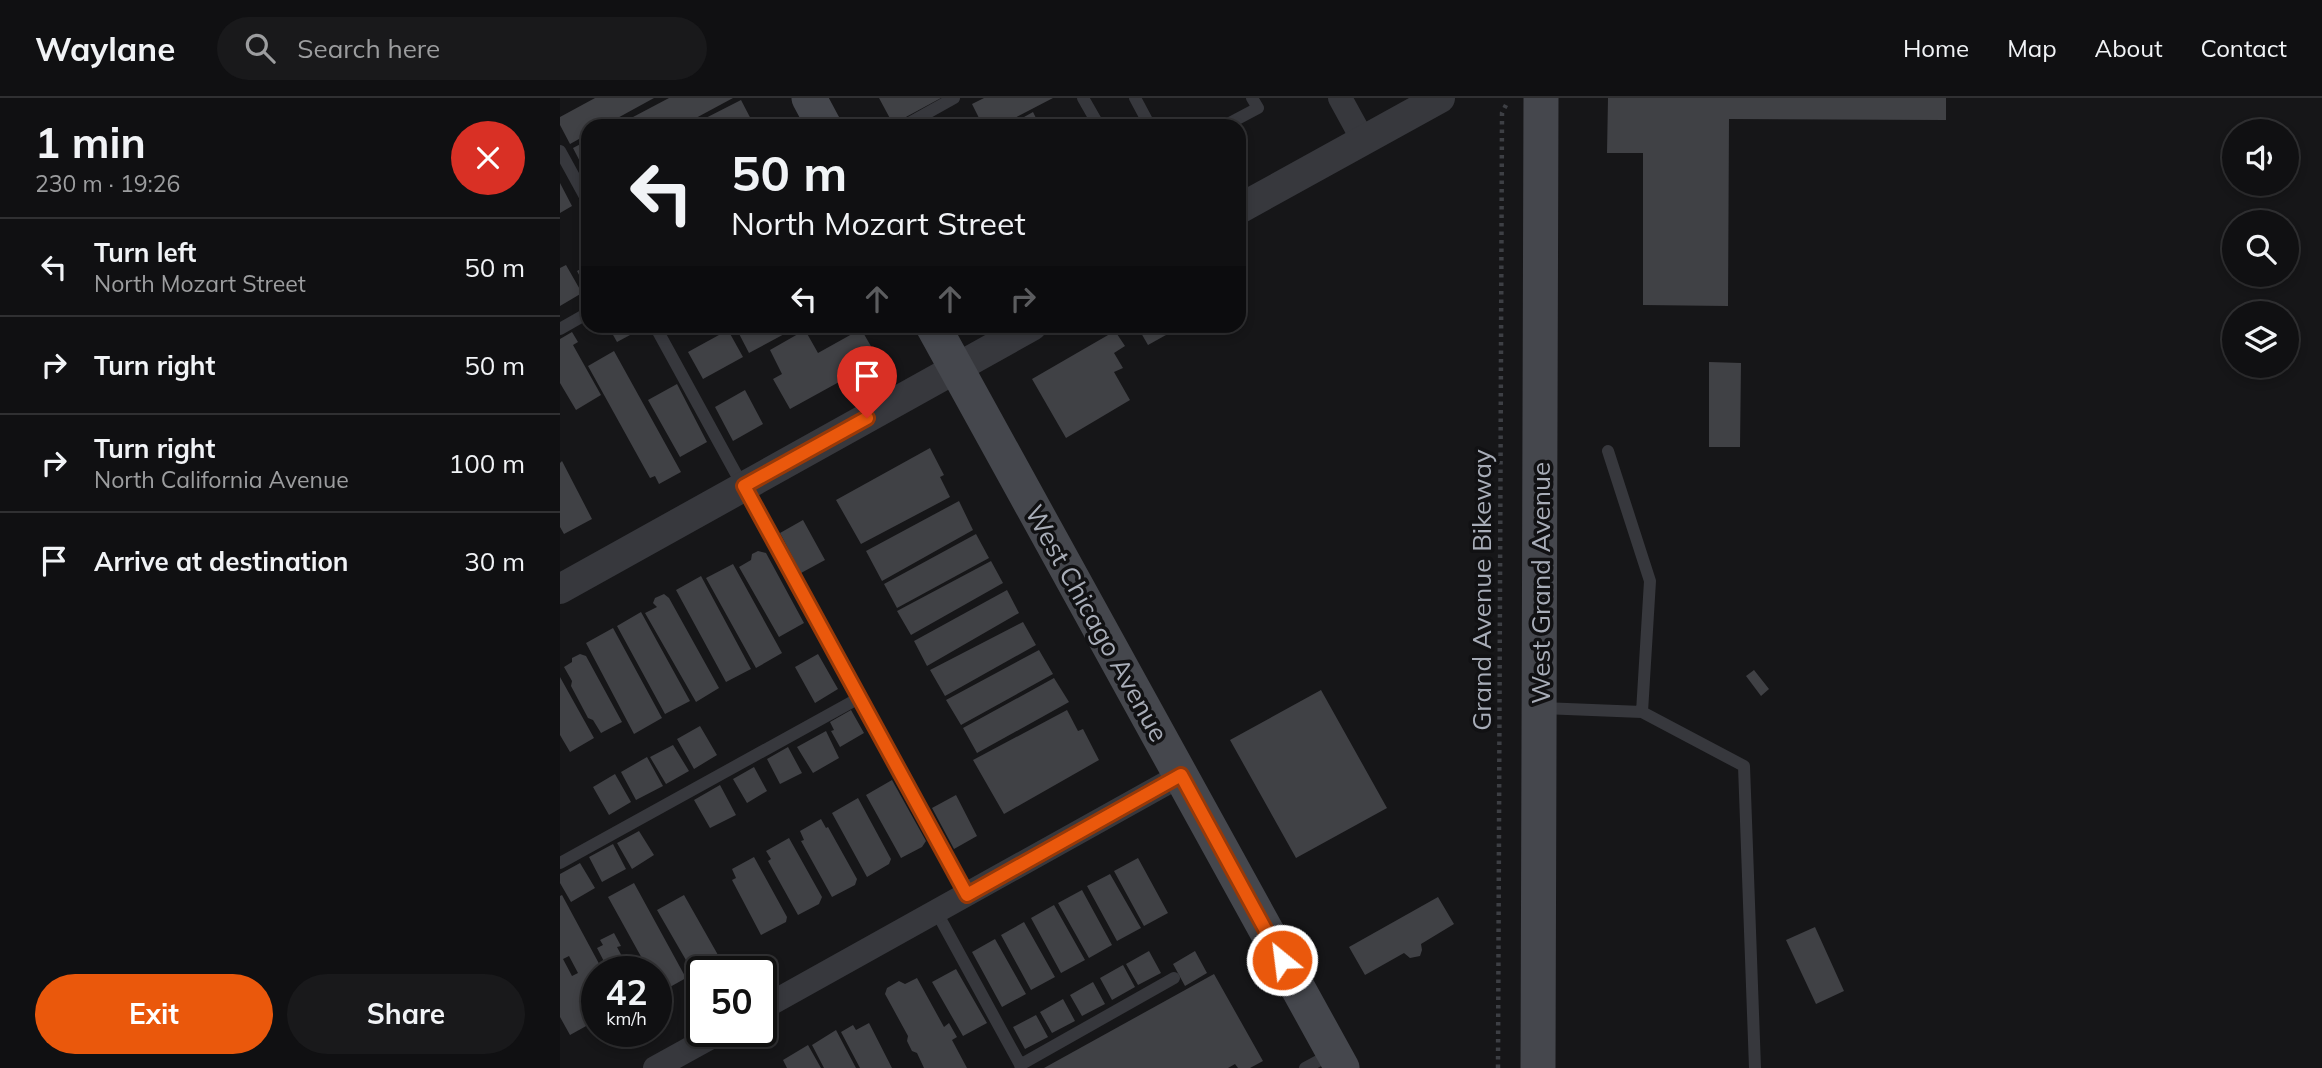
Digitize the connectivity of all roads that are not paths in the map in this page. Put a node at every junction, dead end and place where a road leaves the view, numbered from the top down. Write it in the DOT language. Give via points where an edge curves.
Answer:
graph roads {
  1 [pos="809,98"];
  2 [pos="954,98"];
  3 [pos="1083,98"];
  4 [pos="1135,98"];
  5 [pos="1252,98"];
  6 [pos="1340,98"];
  7 [pos="1440,98"];
  8 [pos="1541,98"];
  9 [pos="820,119"];
  10 [pos="916,119"];
  11 [pos="1095,119"];
  12 [pos="1146,119"];
  13 [pos="1237,119"];
  14 [pos="1363,140"];
  15 [pos="560,151"];
  16 [pos="581,189"];
  17 [pos="1246,205"];
  18 [pos="581,317"];
  19 [pos="560,329"];
  20 [pos="659,333"];
  21 [pos="937,333"];
  22 [pos="1019,333"];
  23 [pos="956,368"];
  24 [pos="1608,451"];
  25 [pos="744,486"];
  26 [pos="560,589"];
  27 [pos="859,698"];
  28 [pos="1539,708"];
  29 [pos="1642,712"];
  30 [pos="1181,775"];
  31 [pos="560,863"];
  32 [pos="967,895"];
  33 [pos="936,911"];
  34 [pos="1174,978"];
  35 [pos="777,1000"];
  36 [pos="693,1047"];
  37 [pos="1327,1063"];
  38 [pos="1021,1067"];
  39 [pos="654,1068"];
  40 [pos="1538,1068"];
  41 [pos="1755,1068"];
  1 -- 9 [label="main road"];
  2 -- 10 [label="lane"];
  3 -- 11 [label="lane"];
  4 -- 12 [label="lane"];
  5 -- 13 [label="lane" via="1258,108"];
  6 -- 14 [label="street"];
  7 -- 14 [label="street"];
  8 -- 28 [label="main road, West Grand Avenue"];
  14 -- 17 [label="street"];
  15 -- 16 [label="lane"];
  18 -- 19 [label="lane"];
  20 -- 25 [label="lane"];
  21 -- 23 [label="main road, West Chicago Avenue"];
  22 -- 23 [label="street"];
  23 -- 25 [label="street"];
  23 -- 30 [label="main road, West Chicago Avenue"];
  24 -- 29 [label="lane" via="1650,581"];
  25 -- 26 [label="street"];
  25 -- 27 [label="lane"];
  27 -- 31 [label="lane"];
  27 -- 32 [label="lane"];
  28 -- 29 [label="lane"];
  28 -- 40 [label="main road, West Grand Avenue"];
  29 -- 41 [label="lane" via="1744,766"];
  30 -- 32 [label="street"];
  30 -- 37 [label="main road, West Chicago Avenue"];
  32 -- 33 [label="street"];
  33 -- 35 [label="street"];
  33 -- 38 [label="lane"];
  34 -- 38 [label="lane"];
  36 -- 39 [label="street"];
}
